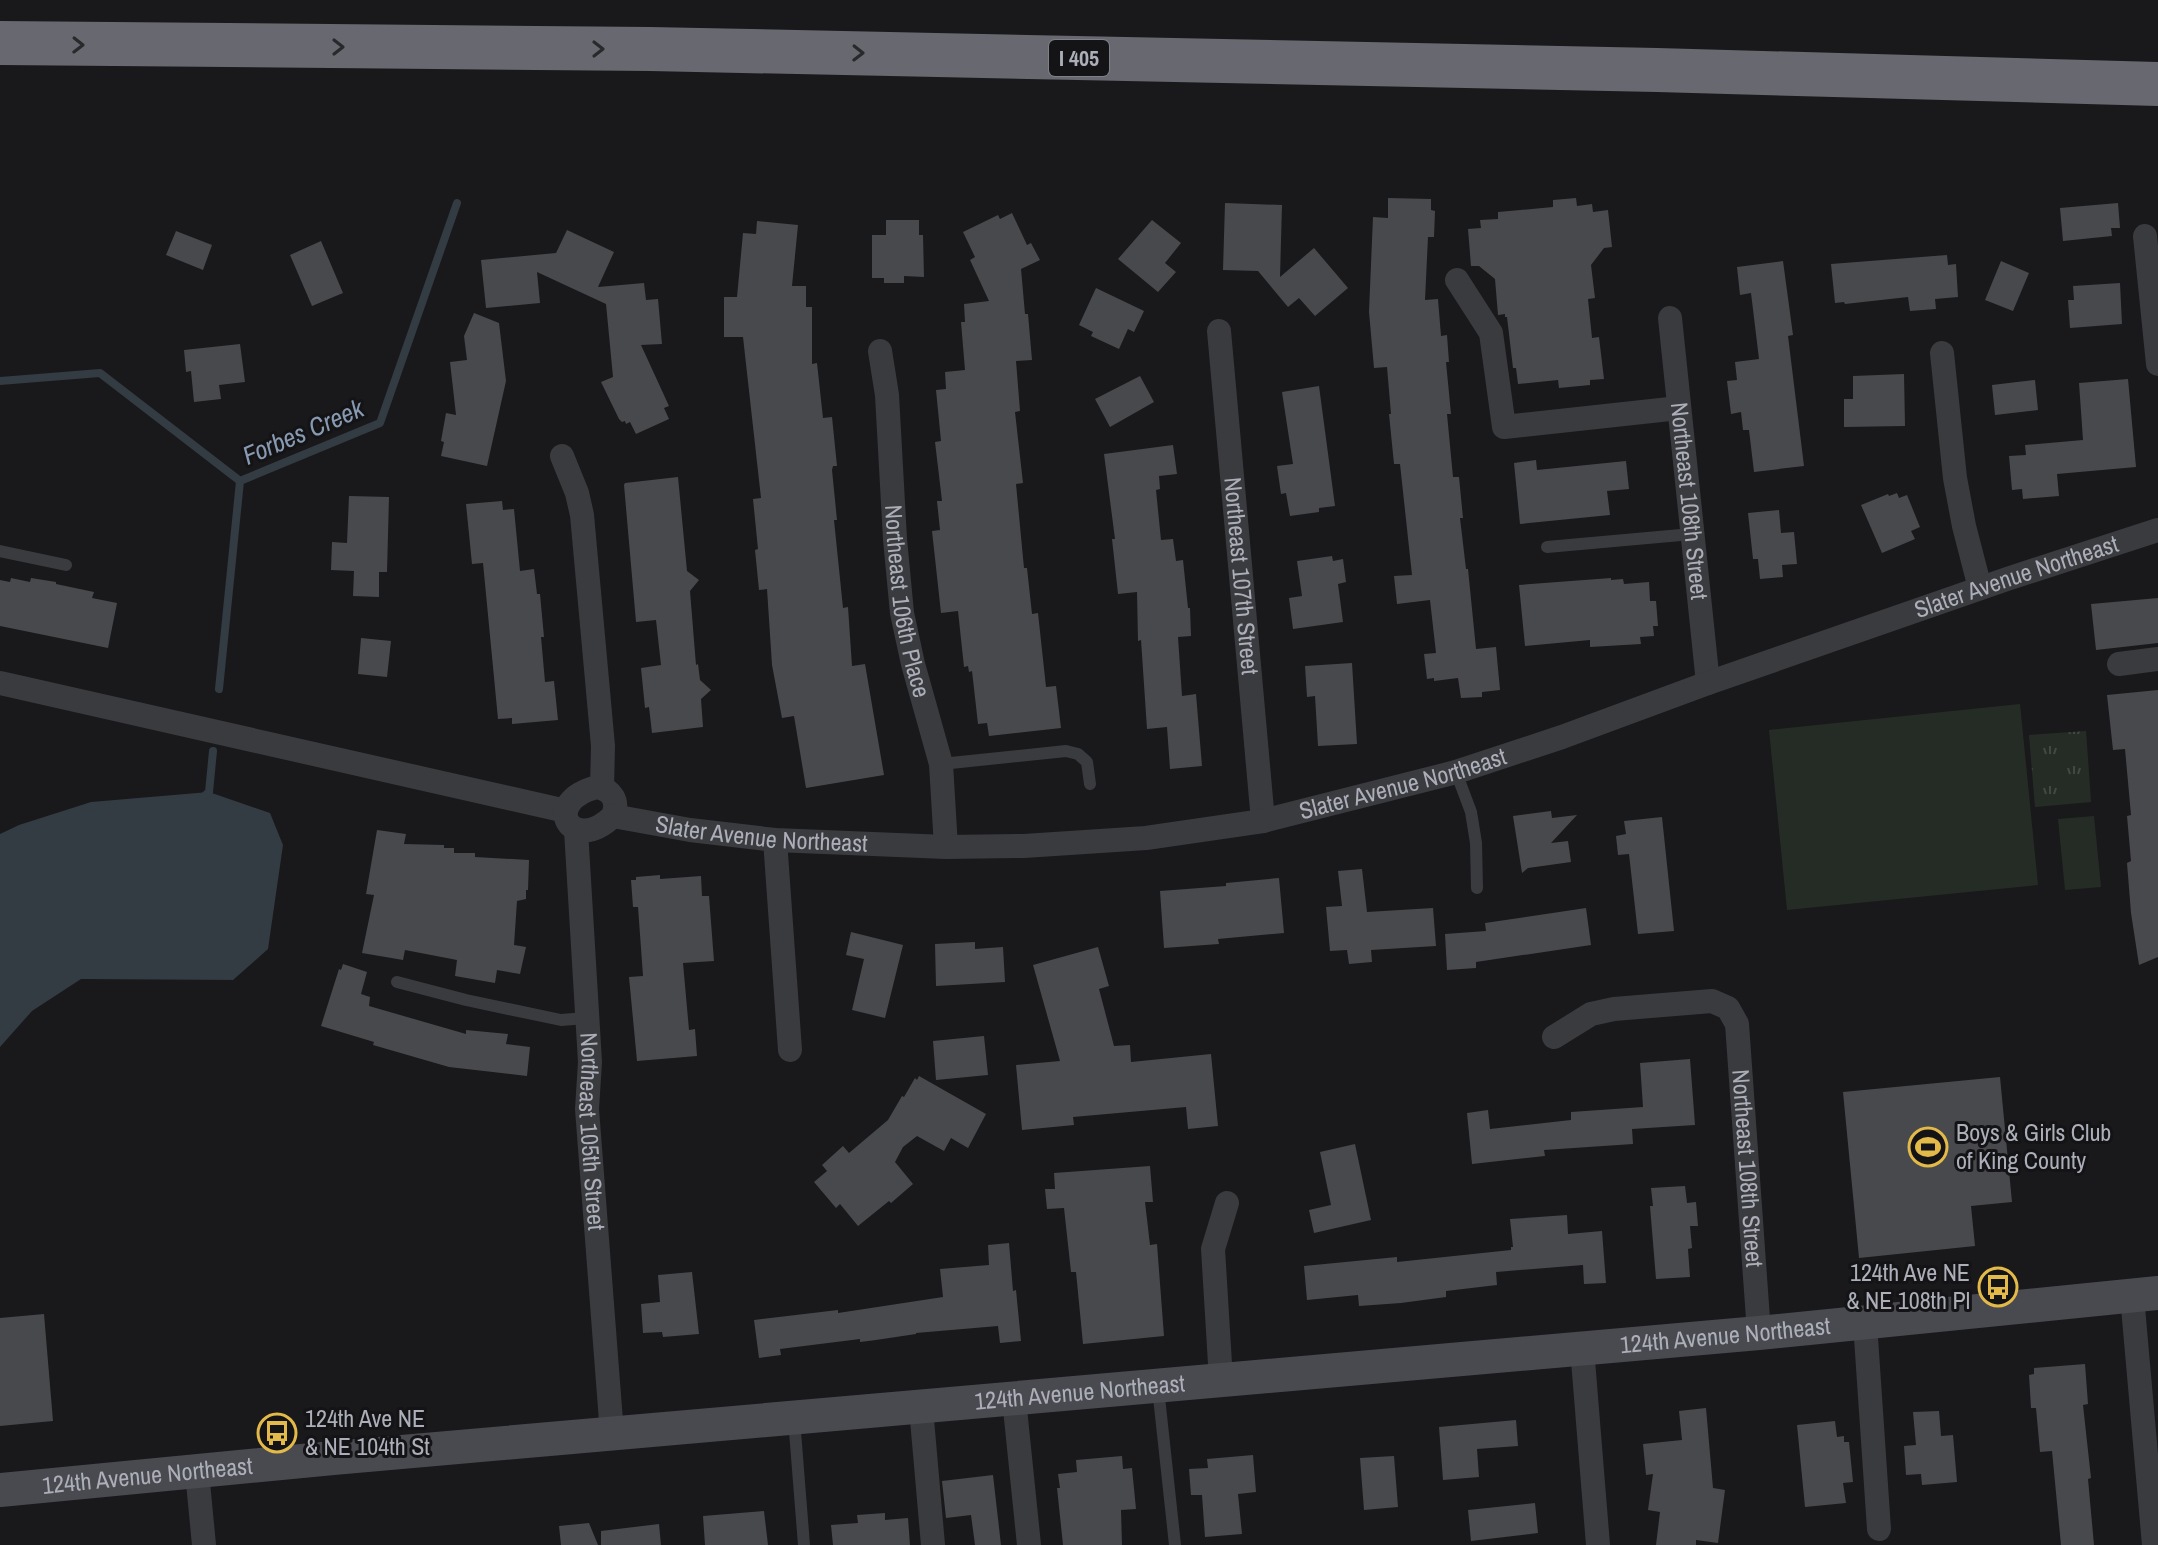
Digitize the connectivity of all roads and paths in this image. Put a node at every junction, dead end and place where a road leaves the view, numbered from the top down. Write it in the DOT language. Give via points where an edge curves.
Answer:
graph roads {
  1 [pos="0,43"];
  2 [pos="2158,84"];
  3 [pos="2145,236"];
  4 [pos="1457,280"];
  5 [pos="1670,318"];
  6 [pos="1219,331"];
  7 [pos="880,351"];
  8 [pos="1942,353"];
  9 [pos="2158,364"];
  10 [pos="1679,408"];
  11 [pos="562,456"];
  12 [pos="2158,530"];
  13 [pos="1692,534"];
  14 [pos="1547,547"];
  15 [pos="0,551"];
  16 [pos="66,565"];
  17 [pos="1980,588"];
  18 [pos="2158,659"];
  19 [pos="2119,664"];
  20 [pos="0,683"];
  21 [pos="1708,683"];
  22 [pos="941,764"];
  23 [pos="1456,772"];
  24 [pos="1090,784"];
  25 [pos="602,788"];
  26 [pos="613,816"];
  27 [pos="571,820"];
  28 [pos="1263,821"];
  29 [pos="775,840"];
  30 [pos="946,847"];
  31 [pos="1477,888"];
  32 [pos="397,982"];
  33 [pos="586,1018"];
  34 [pos="1554,1037"];
  35 [pos="790,1050"];
  36 [pos="1227,1203"];
  37 [pos="2145,1295"];
  38 [pos="1865,1323"];
  39 [pos="1759,1333"];
  40 [pos="1582,1348"];
  41 [pos="1221,1380"];
  42 [pos="1158,1385"];
  43 [pos="1014,1399"];
  44 [pos="921,1408"];
  45 [pos="794,1419"];
  46 [pos="612,1434"];
  47 [pos="197,1472"];
  48 [pos="0,1490"];
  49 [pos="1879,1529"];
  50 [pos="204,1545"];
  51 [pos="804,1545"];
  52 [pos="933,1545"];
  53 [pos="1029,1545"];
  54 [pos="1175,1545"];
  55 [pos="1598,1545"];
  56 [pos="2154,1545"];
  1 -- 2 [label="highway, I 405, one-way" via="650,49"];
  3 -- 9 [label="street"];
  4 -- 10 [label="street" via="1491,333 1504,427"];
  5 -- 10 [label="street, Northeast 108th Street"];
  6 -- 28 [label="street, Northeast 107th Street"];
  7 -- 22 [label="street, Northeast 106th Place" via="902,613"];
  8 -- 17 [label="street" via="1955,478"];
  10 -- 13 [label="street, Northeast 108th Street"];
  11 -- 25 [label="street" via="582,515 603,746"];
  12 -- 17 [label="street, Slater Avenue Northeast"];
  13 -- 14 [label="lane"];
  13 -- 21 [label="street, Northeast 108th Street"];
  15 -- 16 [label="lane"];
  17 -- 21 [label="street, Slater Avenue Northeast"];
  18 -- 19 [label="street"];
  20 -- 27 [label="street"];
  21 -- 23 [label="street, Slater Avenue Northeast"];
  22 -- 24 [label="lane" via="1066,751 1087,762"];
  22 -- 30 [label="street, Northeast 106th Place"];
  23 -- 28 [label="street, Slater Avenue Northeast"];
  23 -- 31 [label="lane" via="1471,812"];
  25 -- 26 [label="street" via="615,801"];
  25 -- 27 [label="street" via="588,789 569,801"];
  26 -- 27 [label="street" via="584,831"];
  26 -- 29 [label="street, Slater Avenue Northeast"];
  27 -- 33 [label="street, Northeast 105th Street"];
  28 -- 30 [label="street, Slater Avenue Northeast" via="1146,838"];
  29 -- 30 [label="street, Slater Avenue Northeast"];
  29 -- 35 [label="street"];
  32 -- 33 [label="lane" via="561,1020"];
  33 -- 46 [label="street, Northeast 105th Street" via="587,1109"];
  34 -- 39 [label="street, Northeast 108th Street" via="1591,1014 1614,1009 1712,1001 1728,1008 1737,1024"];
  36 -- 41 [label="street" via="1213,1249"];
  37 -- 38 [label="main road, 124th Avenue Northeast"];
  37 -- 56 [label="street"];
  38 -- 39 [label="main road, 124th Avenue Northeast"];
  38 -- 49 [label="street"];
  39 -- 40 [label="main road, 124th Avenue Northeast"];
  40 -- 41 [label="main road, 124th Avenue Northeast"];
  40 -- 55 [label="street"];
  41 -- 42 [label="main road, 124th Avenue Northeast"];
  42 -- 43 [label="main road, 124th Avenue Northeast"];
  42 -- 54 [label="lane"];
  43 -- 44 [label="main road, 124th Avenue Northeast"];
  43 -- 53 [label="street"];
  44 -- 45 [label="main road, 124th Avenue Northeast"];
  44 -- 52 [label="street"];
  45 -- 46 [label="main road, 124th Avenue Northeast"];
  45 -- 51 [label="lane"];
  46 -- 47 [label="main road, 124th Avenue Northeast"];
  47 -- 48 [label="main road, 124th Avenue Northeast"];
  47 -- 50 [label="street"];
}
